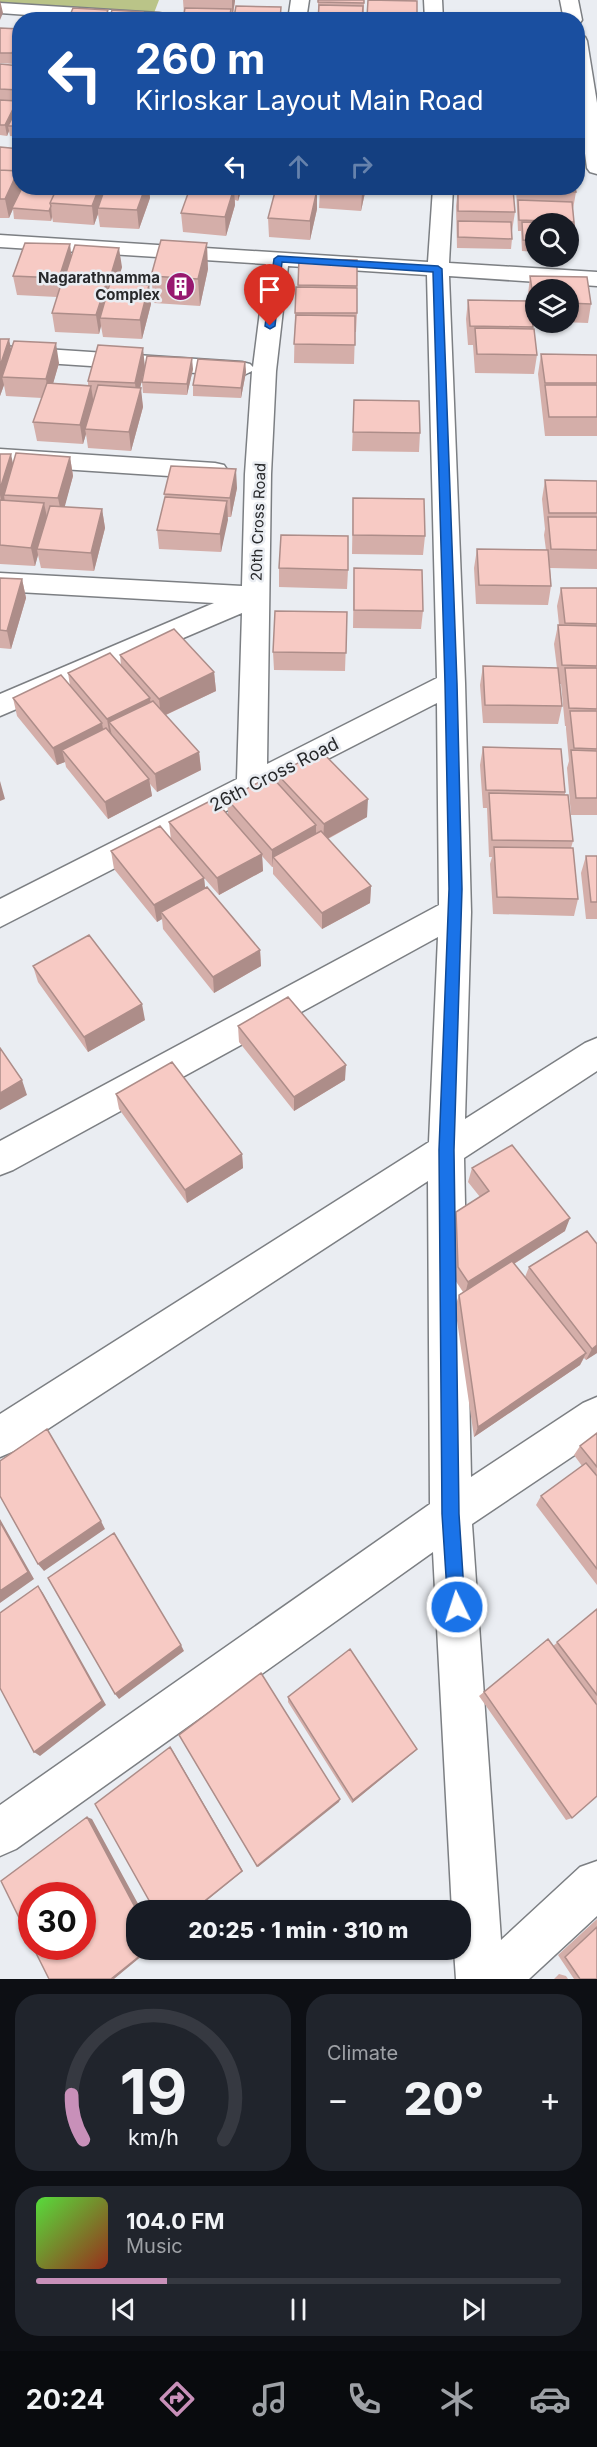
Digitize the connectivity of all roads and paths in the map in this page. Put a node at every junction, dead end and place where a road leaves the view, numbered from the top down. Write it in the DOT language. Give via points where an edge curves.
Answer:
graph roads {
  1 [pos="0,8"];
  2 [pos="57,12"];
  3 [pos="585,88"];
  4 [pos="597,168"];
  5 [pos="443,195"];
  6 [pos="0,241"];
  7 [pos="278,259"];
  8 [pos="438,269"];
  9 [pos="597,279"];
  10 [pos="0,353"];
  11 [pos="264,371"];
  12 [pos="0,456"];
  13 [pos="258,474"];
  14 [pos="0,582"];
  15 [pos="256,596"];
  16 [pos="451,683"];
  17 [pos="0,706"];
  18 [pos="252,786"];
  19 [pos="455,912"];
  20 [pos="0,914"];
  21 [pos="597,1053"];
  22 [pos="446,1150"];
  23 [pos="0,1159"];
  24 [pos="597,1417"];
  25 [pos="0,1437"];
  26 [pos="451,1514"];
  27 [pos="0,1833"];
  28 [pos="597,1884"];
  29 [pos="480,1979"];
  30 [pos="494,1979"];
  1 -- 2 [label="street"];
  3 -- 4 [label="street"];
  5 -- 8 [label="street"];
  6 -- 7 [label="street"];
  7 -- 8 [label="street"];
  7 -- 11 [label="street, 20th Cross Road"];
  8 -- 9 [label="street"];
  8 -- 16 [label="street"];
  10 -- 11 [label="street"];
  11 -- 13 [label="street, 20th Cross Road"];
  12 -- 13 [label="street"];
  13 -- 15 [label="street, 20th Cross Road"];
  14 -- 15 [label="street"];
  15 -- 17 [label="street"];
  15 -- 18 [label="street, 20th Cross Road"];
  16 -- 18 [label="street, 26th Cross Road"];
  16 -- 19 [label="street"];
  18 -- 20 [label="street, 26th Cross Road"];
  19 -- 22 [label="street"];
  19 -- 23 [label="street"];
  21 -- 22 [label="street"];
  22 -- 25 [label="street"];
  22 -- 26 [label="street"];
  24 -- 26 [label="street"];
  26 -- 27 [label="street"];
  26 -- 29 [label="street"];
  28 -- 30 [label="street"];
}
